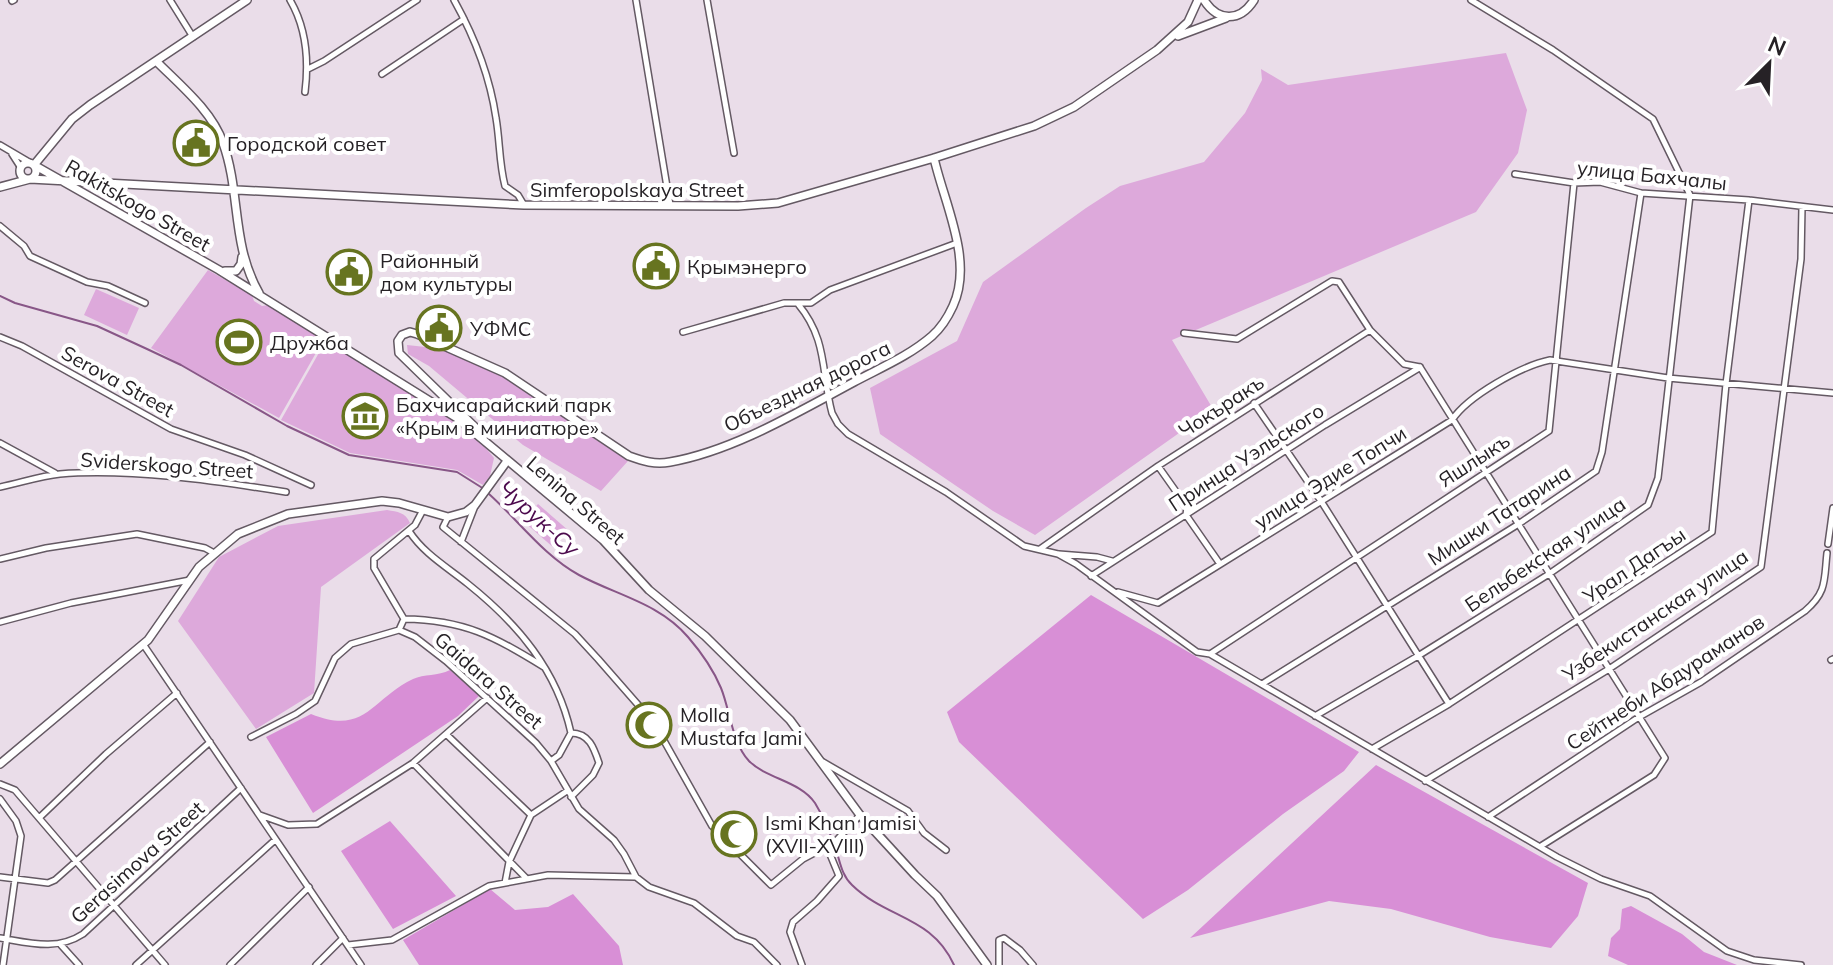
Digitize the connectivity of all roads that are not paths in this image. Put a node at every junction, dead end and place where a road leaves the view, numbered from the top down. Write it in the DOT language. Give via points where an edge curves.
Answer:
graph roads {
  1 [pos="170,0"];
  2 [pos="247,0"];
  3 [pos="290,0"];
  4 [pos="417,0"];
  5 [pos="454,0"];
  6 [pos="636,0"];
  7 [pos="707,0"];
  8 [pos="1201,0"];
  9 [pos="1254,0"];
  10 [pos="1471,0"];
  11 [pos="1228,18"];
  12 [pos="464,19"];
  13 [pos="193,38"];
  14 [pos="1172,38"];
  15 [pos="157,62"];
  16 [pos="308,69"];
  17 [pos="382,74"];
  18 [pos="305,92"];
  19 [pos="0,145"];
  20 [pos="8,150"];
  21 [pos="734,153"];
  22 [pos="934,158"];
  23 [pos="34,165"];
  24 [pos="21,168"];
  25 [pos="1515,174"];
  26 [pos="30,179"];
  27 [pos="65,181"];
  28 [pos="1574,183"];
  29 [pos="0,187"];
  30 [pos="233,189"];
  31 [pos="1641,193"];
  32 [pos="1690,195"];
  33 [pos="1749,200"];
  34 [pos="524,205"];
  35 [pos="670,206"];
  36 [pos="1802,207"];
  37 [pos="1833,210"];
  38 [pos="0,226"];
  39 [pos="957,243"];
  40 [pos="242,253"];
  41 [pos="219,270"];
  42 [pos="260,294"];
  43 [pos="145,303"];
  44 [pos="811,303"];
  45 [pos="798,304"];
  46 [pos="809,318"];
  47 [pos="1370,330"];
  48 [pos="683,332"];
  49 [pos="1184,333"];
  50 [pos="0,337"];
  51 [pos="1557,363"];
  52 [pos="1420,367"];
  53 [pos="1614,369"];
  54 [pos="1668,378"];
  55 [pos="1726,384"];
  56 [pos="1784,389"];
  57 [pos="1833,393"];
  58 [pos="828,396"];
  59 [pos="1254,403"];
  60 [pos="1452,420"];
  61 [pos="0,443"];
  62 [pos="491,446"];
  63 [pos="1287,450"];
  64 [pos="507,461"];
  65 [pos="38,464"];
  66 [pos="1158,466"];
  67 [pos="1485,471"];
  68 [pos="57,475"];
  69 [pos="37,479"];
  70 [pos="311,485"];
  71 [pos="0,487"];
  72 [pos="286,492"];
  73 [pos="1321,501"];
  74 [pos="475,505"];
  75 [pos="1833,508"];
  76 [pos="423,509"];
  77 [pos="1186,515"];
  78 [pos="448,517"];
  79 [pos="1517,525"];
  80 [pos="409,531"];
  81 [pos="461,542"];
  82 [pos="1828,544"];
  83 [pos="1039,550"];
  84 [pos="214,553"];
  85 [pos="1827,553"];
  86 [pos="1058,554"];
  87 [pos="0,559"];
  88 [pos="1357,559"];
  89 [pos="1114,562"];
  90 [pos="1220,564"];
  91 [pos="1549,574"];
  92 [pos="1091,576"];
  93 [pos="190,580"];
  94 [pos="1114,591"];
  95 [pos="1158,603"];
  96 [pos="1386,605"];
  97 [pos="1141,613"];
  98 [pos="404,619"];
  99 [pos="1579,621"];
  100 [pos="0,622"];
  101 [pos="399,630"];
  102 [pos="142,644"];
  103 [pos="1210,654"];
  104 [pos="1418,656"];
  105 [pos="547,669"];
  106 [pos="1609,669"];
  107 [pos="1262,684"];
  108 [pos="177,693"];
  109 [pos="487,698"];
  110 [pos="1449,704"];
  111 [pos="1315,716"];
  112 [pos="1639,717"];
  113 [pos="571,733"];
  114 [pos="447,735"];
  115 [pos="251,737"];
  116 [pos="210,742"];
  117 [pos="1371,750"];
  118 [pos="551,761"];
  119 [pos="822,762"];
  120 [pos="413,763"];
  121 [pos="0,764"];
  122 [pos="1425,781"];
  123 [pos="0,784"];
  124 [pos="241,788"];
  125 [pos="569,794"];
  126 [pos="0,799"];
  127 [pos="260,815"];
  128 [pos="531,815"];
  129 [pos="860,815"];
  130 [pos="1488,817"];
  131 [pos="39,818"];
  132 [pos="275,840"];
  133 [pos="831,845"];
  134 [pos="1541,846"];
  135 [pos="946,850"];
  136 [pos="75,861"];
  137 [pos="509,862"];
  138 [pos="0,877"];
  139 [pos="636,877"];
  140 [pos="527,878"];
  141 [pos="17,879"];
  142 [pos="505,883"];
  143 [pos="309,887"];
  144 [pos="114,906"];
  145 [pos="343,938"];
  146 [pos="4,939"];
  147 [pos="61,945"];
  148 [pos="348,945"];
  149 [pos="152,950"];
  150 [pos="984,964"];
  151 [pos="3,965"];
  152 [pos="79,965"];
  153 [pos="136,965"];
  154 [pos="165,965"];
  155 [pos="230,965"];
  156 [pos="316,965"];
  157 [pos="361,965"];
  158 [pos="777,965"];
  159 [pos="802,965"];
  160 [pos="999,965"];
  161 [pos="1033,965"];
  162 [pos="1801,965"];
  1 -- 13 [label="street"];
  2 -- 13 [label="main road"];
  3 -- 16 [label="street" via="303,28"];
  4 -- 16 [label="street"];
  5 -- 12 [label="street"];
  6 -- 35 [label="street"];
  7 -- 21 [label="street"];
  8 -- 11 [label="main road"];
  8 -- 14 [label="main road, Simferopolskaya Street"];
  9 -- 11 [label="main road, Simferopolskaya Street" via="1241,14"];
  10 -- 32 [label="street" via="1653,119"];
  11 -- 14 [label="main road, Simferopolskaya Street"];
  12 -- 17 [label="street"];
  12 -- 34 [label="street" via="497,119 505,186"];
  13 -- 15 [label="main road"];
  14 -- 22 [label="main road, Simferopolskaya Street" via="1074,107 1034,126"];
  15 -- 23 [label="main road" via="72,119"];
  15 -- 30 [label="main road" via="217,129"];
  16 -- 18 [label="street"];
  19 -- 20 [label="street, Rakitskogo Street"];
  20 -- 23 [label="street, Rakitskogo Street"];
  20 -- 24 [label="street"];
  22 -- 35 [label="main road, Simferopolskaya Street" via="778,203"];
  22 -- 39 [label="main road, Объездная дорога"];
  23 -- 24 [label="main road"];
  23 -- 26 [label="main road"];
  23 -- 27 [label="main road, Rakitskogo Street"];
  24 -- 26 [label="main road" via="22,176"];
  24 -- 29 [label="main road"];
  25 -- 28 [label="street, улица Бахчалы"];
  26 -- 27 [label="main road, Simferopolskaya Street"];
  26 -- 29 [label="main road, Simferopolskaya Street"];
  27 -- 30 [label="main road, Simferopolskaya Street"];
  27 -- 41 [label="main road, Rakitskogo Street"];
  28 -- 31 [label="street, улица Бахчалы" via="1600,182"];
  28 -- 51 [label="street, Яшлыкъ"];
  30 -- 34 [label="main road, Simferopolskaya Street"];
  30 -- 40 [label="main road"];
  31 -- 32 [label="street, улица Бахчалы"];
  31 -- 53 [label="street, Мишки Татарина"];
  32 -- 33 [label="street, улица Бахчалы"];
  32 -- 54 [label="street, Бельбекская улица"];
  33 -- 36 [label="street, улица Бахчалы"];
  33 -- 55 [label="street, Урал Дагъы"];
  34 -- 35 [label="main road, Simferopolskaya Street"];
  36 -- 37 [label="street, улица Бахчалы"];
  36 -- 56 [label="street, Узбекистанская улица" via="1801,259"];
  38 -- 43 [label="street" via="30,256"];
  39 -- 44 [label="street" via="830,290"];
  39 -- 58 [label="main road, Объездная дорога" via="958,290 934,334"];
  40 -- 41 [label="main road" via="236,271"];
  40 -- 42 [label="main road"];
  41 -- 42 [label="main road, Rakitskogo Street"];
  42 -- 62 [label="main road, Lenina Street" via="457,418"];
  44 -- 45 [label="street"];
  44 -- 46 [label="street"];
  45 -- 46 [label="street"];
  45 -- 48 [label="street" via="784,303"];
  46 -- 58 [label="street" via="820,340"];
  47 -- 49 [label="street" via="1339,282 1332,281 1237,339"];
  47 -- 52 [label="street" via="1404,364"];
  47 -- 59 [label="street, Чокъракъ"];
  50 -- 70 [label="street, Serova Street" via="171,429"];
  51 -- 53 [label="street, улица Эдие Топчи"];
  51 -- 60 [label="street, улица Эдие Топчи" via="1537,363 1506,379"];
  51 -- 67 [label="street, Яшлыкъ" via="1549,431"];
  52 -- 60 [label="street"];
  52 -- 63 [label="street, Принца Уэльского"];
  53 -- 54 [label="street, улица Эдие Топчи"];
  53 -- 79 [label="street, Мишки Татарина" via="1596,471"];
  54 -- 55 [label="street, улица Эдие Топчи"];
  54 -- 91 [label="street, Бельбекская улица" via="1658,478 1648,505"];
  55 -- 56 [label="street, улица Эдие Топчи"];
  55 -- 99 [label="street, Урал Дагъы" via="1712,532"];
  56 -- 57 [label="street, улица Эдие Топчи"];
  56 -- 106 [label="street, Узбекистанская улица" via="1761,567"];
  58 -- 62 [label="main road, Объездная дорога" via="755,433 698,454 645,462 490,364 417,334 402,335 399,353"];
  58 -- 83 [label="street" via="838,424 848,434 937,486 1015,541"];
  59 -- 63 [label="street"];
  59 -- 66 [label="street, Чокъракъ"];
  60 -- 67 [label="street"];
  60 -- 73 [label="street, улица Эдие Топчи"];
  61 -- 65 [label="street"];
  62 -- 64 [label="main road, Lenina Street"];
  63 -- 73 [label="street"];
  63 -- 77 [label="street, Принца Уэльского"];
  64 -- 74 [label="main road"];
  64 -- 119 [label="main road, Lenina Street" via="603,540 649,590 705,636 790,720"];
  65 -- 68 [label="street"];
  65 -- 69 [label="street"];
  66 -- 77 [label="street" via="1187,507"];
  66 -- 83 [label="street, Чокъракъ"];
  67 -- 79 [label="street"];
  67 -- 88 [label="street, Яшлыкъ"];
  68 -- 69 [label="street, Sviderskogo Street"];
  68 -- 72 [label="street, Sviderskogo Street" via="106,472"];
  69 -- 71 [label="street, Sviderskogo Street"];
  73 -- 88 [label="street"];
  73 -- 90 [label="street, улица Эдие Топчи"];
  74 -- 78 [label="main road"];
  74 -- 81 [label="street"];
  75 -- 82 [label="street"];
  76 -- 78 [label="main road"];
  76 -- 80 [label="street"];
  76 -- 84 [label="main road" via="382,501 288,514 238,534"];
  77 -- 89 [label="street, Принца Уэльского"];
  77 -- 90 [label="street"];
  78 -- 81 [label="street" via="443,527"];
  79 -- 91 [label="street"];
  79 -- 96 [label="street, Мишки Татарина"];
  80 -- 98 [label="street" via="374,559 374,568"];
  80 -- 105 [label="street" via="419,547 517,628"];
  81 -- 133 [label="street" via="575,634 598,659 654,723 712,826 771,885"];
  83 -- 86 [label="street"];
  84 -- 87 [label="street" via="137,534"];
  84 -- 93 [label="main road"];
  85 -- 112 [label="street, Сейтнеби Абдураманов" via="1824,589 1817,601 1701,682"];
  86 -- 89 [label="street"];
  86 -- 92 [label="street"];
  88 -- 96 [label="street"];
  88 -- 103 [label="street, Яшлыкъ"];
  89 -- 92 [label="street, Принца Уэльского"];
  90 -- 95 [label="street, улица Эдие Топчи"];
  91 -- 99 [label="street"];
  91 -- 104 [label="street, Бельбекская улица"];
  92 -- 94 [label="street"];
  93 -- 100 [label="street"];
  93 -- 102 [label="main road"];
  94 -- 95 [label="street"];
  94 -- 97 [label="street"];
  95 -- 97 [label="street, улица Эдие Топчи"];
  96 -- 104 [label="street"];
  96 -- 107 [label="street, Мишки Татарина"];
  97 -- 103 [label="street" via="1197,652"];
  98 -- 101 [label="street"];
  98 -- 105 [label="street, Gaidara Street" via="464,625"];
  99 -- 106 [label="street"];
  99 -- 110 [label="street, Урал Дагъы"];
  101 -- 109 [label="street, Gaidara Street" via="415,637"];
  101 -- 115 [label="street" via="351,644 335,658 315,701"];
  102 -- 108 [label="street"];
  102 -- 121 [label="main road"];
  103 -- 107 [label="street"];
  104 -- 110 [label="street"];
  104 -- 111 [label="street, Бельбекская улица"];
  105 -- 113 [label="street" via="566,708"];
  106 -- 112 [label="street"];
  106 -- 122 [label="street, Узбекистанская улица"];
  107 -- 111 [label="street"];
  108 -- 116 [label="street"];
  108 -- 131 [label="street"];
  109 -- 114 [label="street"];
  109 -- 118 [label="street, Gaidara Street"];
  110 -- 117 [label="street, Урал Дагъы"];
  111 -- 117 [label="street"];
  112 -- 130 [label="street, Сейтнеби Абдураманов"];
  112 -- 134 [label="street" via="1665,758 1654,775"];
  113 -- 118 [label="street"];
  113 -- 125 [label="street" via="587,738 599,763 593,775"];
  114 -- 120 [label="street"];
  114 -- 128 [label="street"];
  116 -- 124 [label="street"];
  116 -- 136 [label="street"];
  117 -- 122 [label="street"];
  118 -- 125 [label="street, Gaidara Street"];
  119 -- 129 [label="main road, Lenina Street"];
  119 -- 135 [label="street" via="908,811"];
  120 -- 127 [label="street" via="317,824 288,825"];
  120 -- 137 [label="street"];
  122 -- 130 [label="street"];
  123 -- 131 [label="street" via="15,790"];
  124 -- 127 [label="street"];
  124 -- 144 [label="street, Gerasimova Street"];
  125 -- 128 [label="street"];
  125 -- 139 [label="street, Gaidara Street" via="614,840"];
  126 -- 141 [label="street" via="20,829"];
  127 -- 132 [label="street"];
  128 -- 137 [label="street"];
  129 -- 133 [label="street"];
  129 -- 150 [label="main road, Lenina Street" via="937,896"];
  130 -- 134 [label="street"];
  131 -- 136 [label="street"];
  132 -- 143 [label="street"];
  132 -- 149 [label="street"];
  133 -- 159 [label="street" via="839,876 793,922 790,932"];
  134 -- 162 [label="street" via="1601,879 1650,896 1727,951"];
  136 -- 141 [label="street" via="52,883"];
  136 -- 144 [label="street"];
  137 -- 140 [label="street"];
  137 -- 142 [label="street"];
  138 -- 141 [label="street"];
  139 -- 140 [label="street"];
  139 -- 158 [label="street" via="694,903 737,936 754,942"];
  140 -- 142 [label="street"];
  141 -- 146 [label="street"];
  142 -- 148 [label="street" via="489,886 392,940"];
  143 -- 145 [label="street"];
  143 -- 155 [label="street"];
  144 -- 147 [label="street, Gerasimova Street" via="83,934"];
  144 -- 149 [label="street"];
  145 -- 148 [label="street"];
  145 -- 156 [label="street"];
  146 -- 147 [label="street, Gerasimova Street"];
  146 -- 151 [label="street"];
  147 -- 152 [label="street"];
  148 -- 157 [label="street"];
  149 -- 153 [label="street"];
  149 -- 154 [label="street"];
  160 -- 161 [label="street" via="999,940 1004,938"];
}
